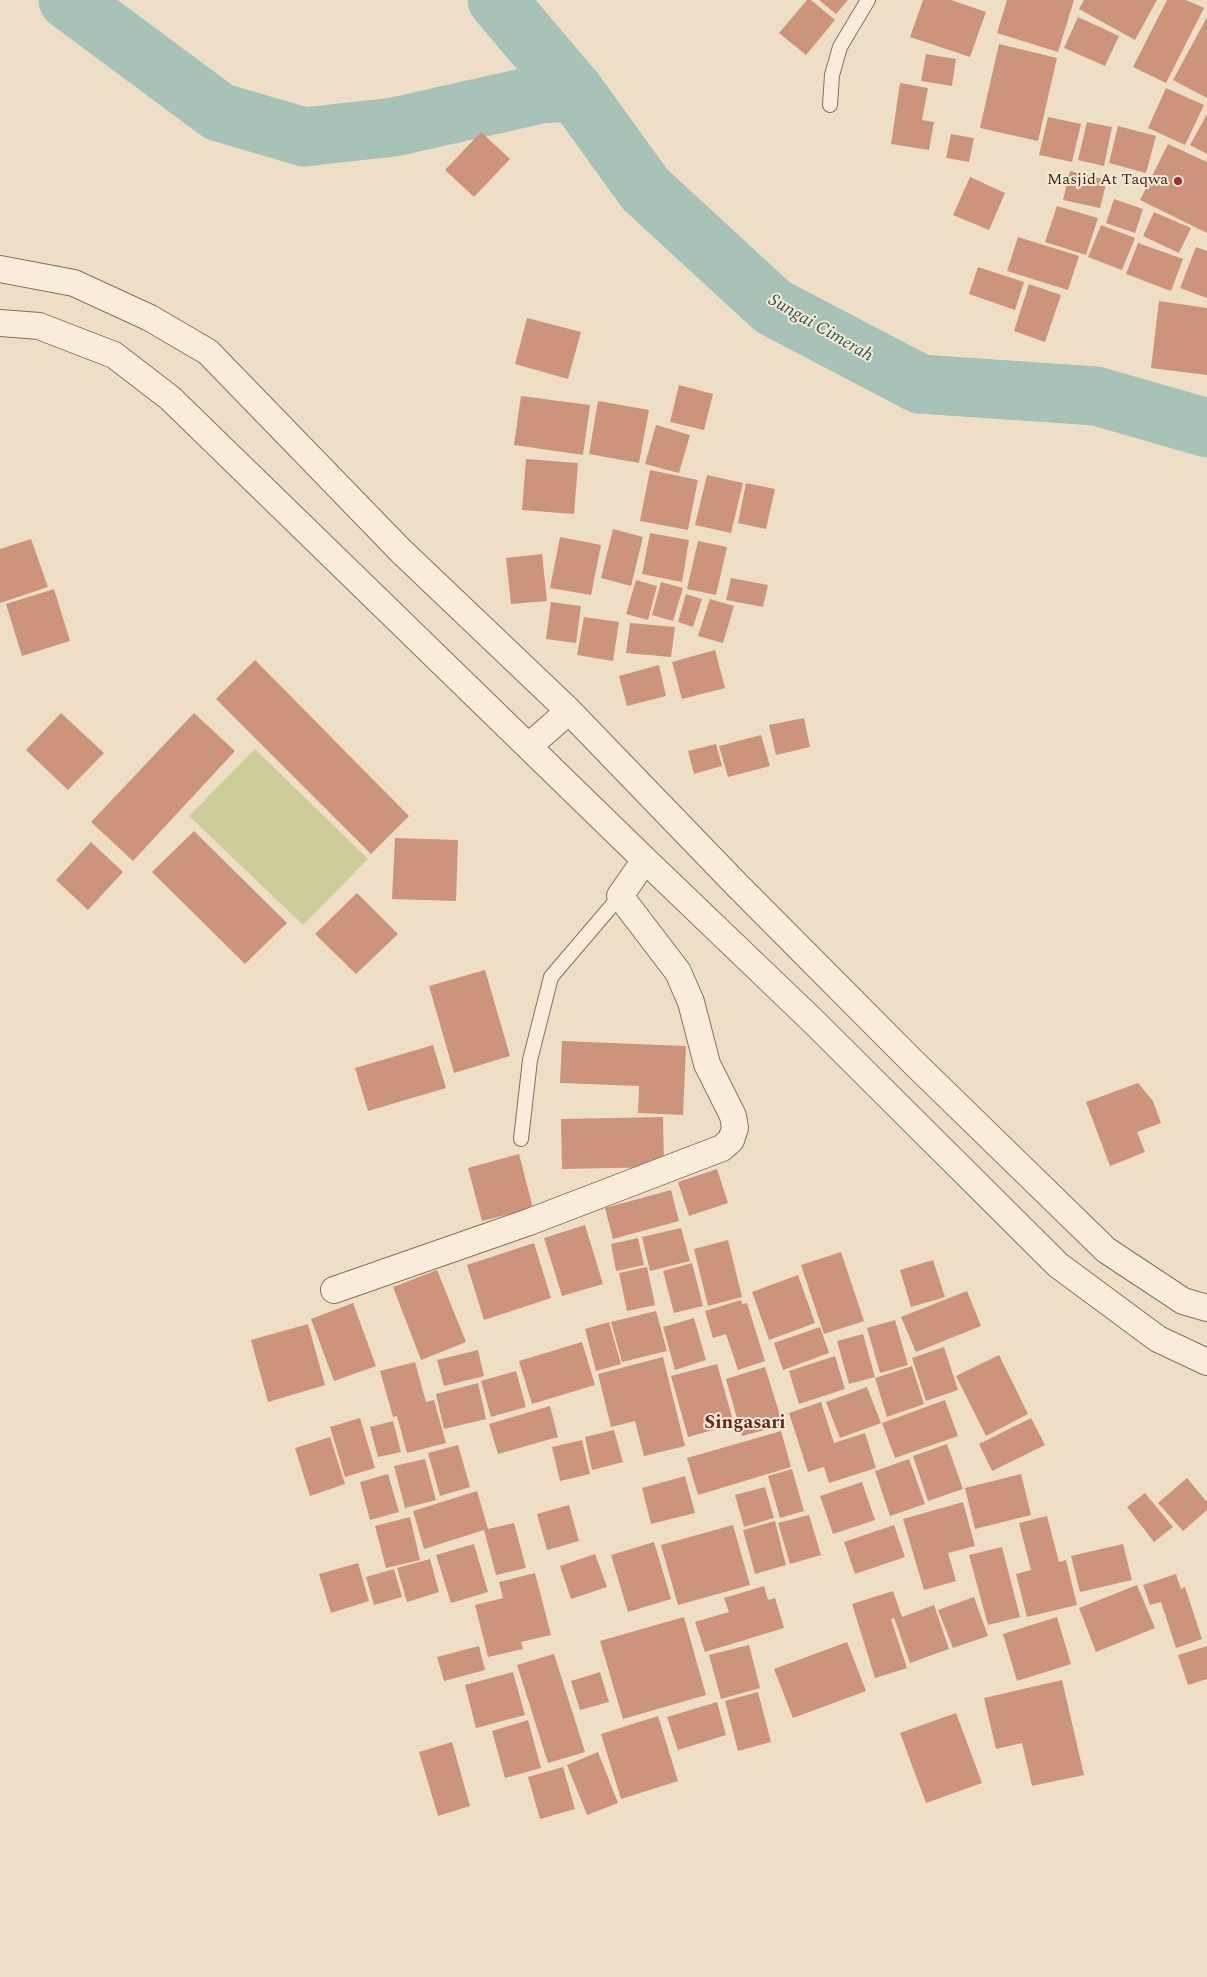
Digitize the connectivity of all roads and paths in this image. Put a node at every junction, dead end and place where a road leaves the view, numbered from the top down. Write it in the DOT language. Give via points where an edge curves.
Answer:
graph roads {
  1 [pos="868,0"];
  2 [pos="830,105"];
  3 [pos="0,269"];
  4 [pos="0,323"];
  5 [pos="569,711"];
  6 [pos="529,746"];
  7 [pos="645,860"];
  8 [pos="620,896"];
  9 [pos="962,1111"];
  10 [pos="932,1139"];
  11 [pos="521,1140"];
  12 [pos="334,1290"];
  13 [pos="1207,1308"];
  14 [pos="1207,1362"];
  1 -- 2 [label="lane" via="840,47 832,75"];
  3 -- 5 [label="street" via="74,283 150,318 208,352 401,551"];
  4 -- 6 [label="street" via="39,326 114,355 170,398"];
  5 -- 6 [label="street"];
  5 -- 9 [label="street"];
  6 -- 7 [label="street"];
  7 -- 8 [label="street"];
  7 -- 10 [label="street"];
  8 -- 11 [label="lane" via="551,977 530,1060"];
  8 -- 12 [label="street" via="678,972 691,1002 707,1064 732,1116 735,1128 731,1140 722,1148 566,1208"];
  9 -- 10 [label="street"];
  9 -- 13 [label="street" via="1106,1250 1183,1301"];
  10 -- 14 [label="street" via="1058,1265 1158,1339"];
}
